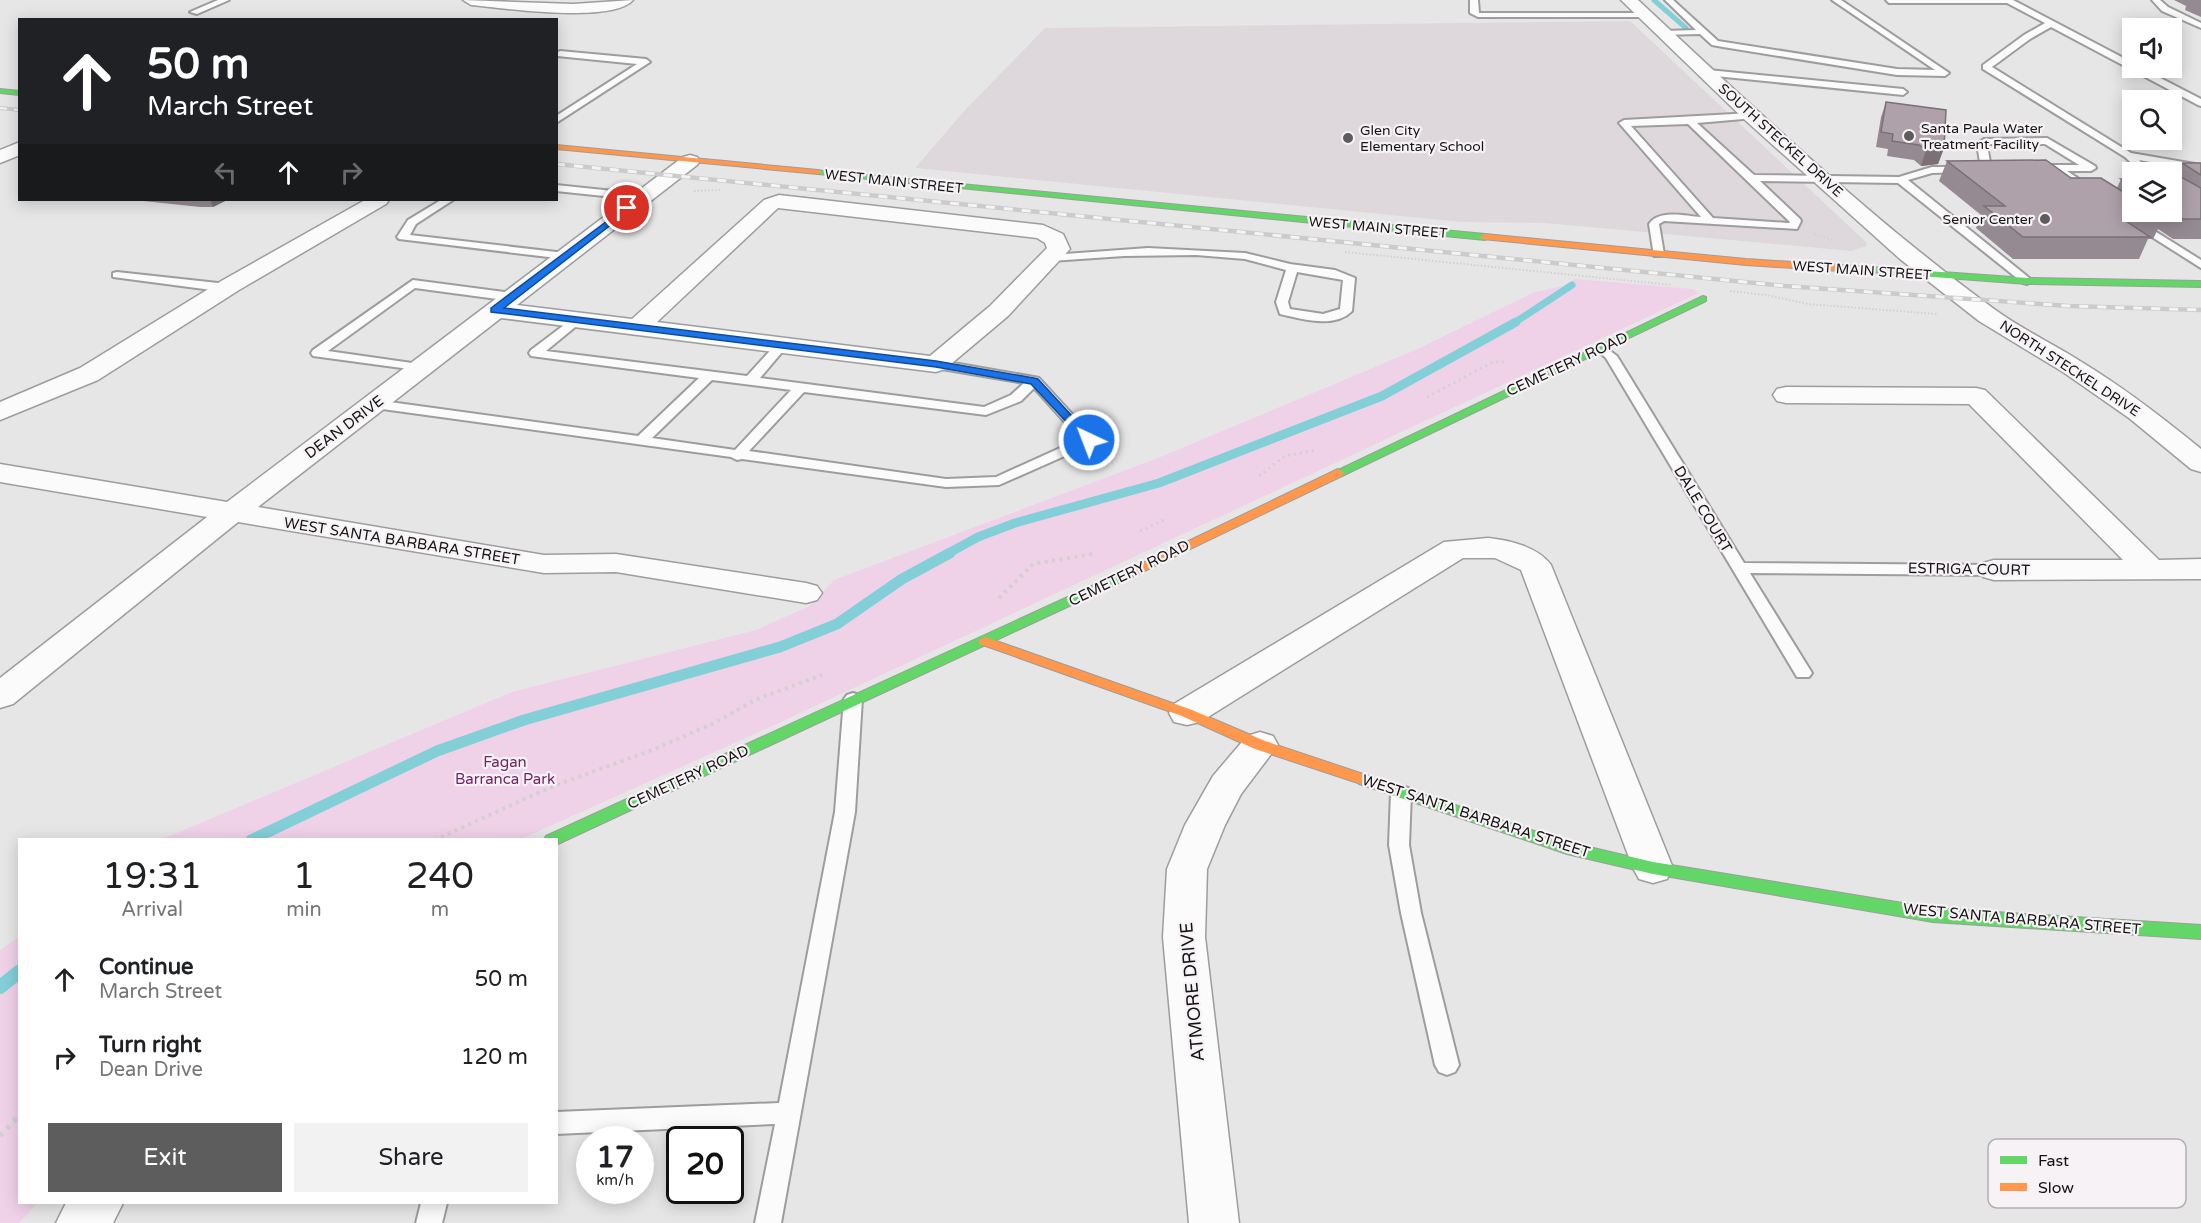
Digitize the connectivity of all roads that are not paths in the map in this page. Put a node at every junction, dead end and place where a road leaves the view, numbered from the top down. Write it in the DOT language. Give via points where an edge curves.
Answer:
graph roads {
  1 [pos="206,0"];
  2 [pos="471,0"];
  3 [pos="626,0"];
  4 [pos="1474,0"];
  5 [pos="1629,0"];
  6 [pos="1669,0"];
  7 [pos="1836,0"];
  8 [pos="2156,0"];
  9 [pos="224,1"];
  10 [pos="1894,1"];
  11 [pos="2009,1"];
  12 [pos="194,12"];
  13 [pos="1644,15"];
  14 [pos="2050,24"];
  15 [pos="2201,26"];
  16 [pos="1702,32"];
  17 [pos="1672,33"];
  18 [pos="560,54"];
  19 [pos="1708,73"];
  20 [pos="0,92"];
  21 [pos="1903,92"];
  22 [pos="18,93"];
  23 [pos="2201,103"];
  24 [pos="1752,116"];
  25 [pos="558,119"];
  26 [pos="1690,121"];
  27 [pos="558,147"];
  28 [pos="18,149"];
  29 [pos="2128,155"];
  30 [pos="0,156"];
  31 [pos="690,161"];
  32 [pos="2135,162"];
  33 [pos="2027,168"];
  34 [pos="2056,168"];
  35 [pos="2201,168"];
  36 [pos="1751,178"];
  37 [pos="1824,180"];
  38 [pos="1901,180"];
  39 [pos="558,188"];
  40 [pos="2097,196"];
  41 [pos="642,197"];
  42 [pos="377,201"];
  43 [pos="446,201"];
  44 [pos="1710,221"];
  45 [pos="2136,222"];
  46 [pos="1658,254"];
  47 [pos="565,256"];
  48 [pos="1051,258"];
  49 [pos="2201,265"];
  50 [pos="1292,268"];
  51 [pos="117,274"];
  52 [pos="1938,275"];
  53 [pos="2027,281"];
  54 [pos="2201,284"];
  55 [pos="227,288"];
  56 [pos="1702,299"];
  57 [pos="503,304"];
  58 [pos="576,320"];
  59 [pos="637,327"];
  60 [pos="782,345"];
  61 [pos="1601,348"];
  62 [pos="936,364"];
  63 [pos="419,368"];
  64 [pos="708,376"];
  65 [pos="750,381"];
  66 [pos="1034,381"];
  67 [pos="800,388"];
  68 [pos="1786,395"];
  69 [pos="375,404"];
  70 [pos="0,412"];
  71 [pos="640,442"];
  72 [pos="737,456"];
  73 [pos="2201,463"];
  74 [pos="0,473"];
  75 [pos="231,513"];
  76 [pos="1738,568"];
  77 [pos="2201,569"];
  78 [pos="1994,570"];
  79 [pos="2151,570"];
  80 [pos="806,593"];
  81 [pos="985,641"];
  82 [pos="1803,673"];
  83 [pos="0,696"];
  84 [pos="853,699"];
  85 [pos="1187,713"];
  86 [pos="1260,745"];
  87 [pos="1401,793"];
  88 [pos="556,838"];
  89 [pos="1653,868"];
  90 [pos="2201,932"];
  91 [pos="1447,1065"];
  92 [pos="788,1113"];
  93 [pos="558,1123"];
  94 [pos="97,1204"];
  95 [pos="434,1204"];
  96 [pos="81,1223"];
  97 [pos="429,1223"];
  98 [pos="768,1223"];
  99 [pos="1214,1223"];
  1 -- 9 [label="lane"];
  2 -- 3 [label="street" via="584,9 605,8"];
  4 -- 13 [label="lane" via="1474,13 1478,15"];
  5 -- 13 [label="street, SOUTH STECKEL DRIVE"];
  6 -- 16 [label="lane"];
  7 -- 16 [label="lane" via="1945,73 1897,72 1723,45"];
  8 -- 15 [label="lane" via="2165,9"];
  9 -- 12 [label="lane"];
  10 -- 11 [label="lane"];
  11 -- 14 [label="lane"];
  13 -- 17 [label="street, SOUTH STECKEL DRIVE"];
  14 -- 23 [label="lane"];
  14 -- 29 [label="lane" via="1986,67"];
  16 -- 17 [label="lane"];
  17 -- 19 [label="street, SOUTH STECKEL DRIVE"];
  18 -- 25 [label="lane" via="646,62"];
  19 -- 21 [label="lane"];
  19 -- 24 [label="street, SOUTH STECKEL DRIVE"];
  20 -- 22 [label="street"];
  24 -- 26 [label="lane"];
  24 -- 37 [label="street, SOUTH STECKEL DRIVE"];
  26 -- 36 [label="lane"];
  26 -- 44 [label="lane" via="1624,123"];
  27 -- 31 [label="street, WEST MAIN STREET"];
  28 -- 30 [label="street"];
  29 -- 32 [label="lane"];
  29 -- 35 [label="lane"];
  31 -- 41 [label="street, DEAN DRIVE"];
  31 -- 46 [label="street, WEST MAIN STREET"];
  33 -- 34 [label="lane"];
  34 -- 38 [label="lane" via="2091,168 2047,141 1987,141 1982,144 1990,168 1931,169 1914,172"];
  34 -- 40 [label="lane"];
  36 -- 37 [label="lane"];
  36 -- 44 [label="lane" via="1796,221 1793,227"];
  37 -- 38 [label="lane"];
  37 -- 52 [label="street, SOUTH STECKEL DRIVE" via="1908,254"];
  38 -- 53 [label="lane"];
  39 -- 41 [label="lane"];
  41 -- 47 [label="street, DEAN DRIVE"];
  42 -- 55 [label="street"];
  43 -- 47 [label="lane" via="412,222 403,237"];
  44 -- 46 [label="lane" via="1657,220 1654,224"];
  45 -- 49 [label="lane"];
  46 -- 52 [label="street, WEST MAIN STREET"];
  47 -- 57 [label="street, DEAN DRIVE"];
  48 -- 50 [label="lane" via="1119,252 1207,253 1247,257"];
  48 -- 59 [label="street" via="1059,249 1055,238 1043,232 779,201 771,204"];
  48 -- 62 [label="street" via="999,311"];
  50 -- 50 [label="lane" via="1349,278 1346,311 1337,317 1284,311 1282,302"];
  51 -- 55 [label="lane"];
  52 -- 53 [label="street, WEST MAIN STREET"];
  52 -- 73 [label="street, NORTH STECKEL DRIVE" via="1988,315 2139,412"];
  53 -- 54 [label="street, WEST MAIN STREET"];
  55 -- 70 [label="street" via="89,374"];
  56 -- 61 [label="street, CEMETERY ROAD"];
  57 -- 58 [label="street"];
  57 -- 63 [label="street, DEAN DRIVE"];
  57 -- 63 [label="lane" via="413,284 317,353"];
  58 -- 59 [label="street"];
  58 -- 64 [label="lane" via="536,353"];
  59 -- 60 [label="street"];
  60 -- 62 [label="street"];
  60 -- 65 [label="lane"];
  61 -- 76 [label="lane, DALE COURT" via="1611,356"];
  61 -- 81 [label="street, CEMETERY ROAD"];
  62 -- 66 [label="lane"];
  63 -- 69 [label="street, DEAN DRIVE"];
  64 -- 65 [label="lane"];
  64 -- 71 [label="lane"];
  65 -- 67 [label="lane"];
  66 -- 67 [label="lane" via="1016,398 986,411"];
  66 -- 72 [label="lane" via="1089,440 999,481 946,483"];
  67 -- 72 [label="lane"];
  68 -- 79 [label="street" via="1976,396"];
  69 -- 71 [label="lane"];
  69 -- 75 [label="street, DEAN DRIVE"];
  71 -- 72 [label="lane"];
  74 -- 75 [label="street, WEST SANTA BARBARA STREET"];
  75 -- 80 [label="street, WEST SANTA BARBARA STREET" via="544,564 616,563"];
  75 -- 83 [label="street, DEAN DRIVE"];
  76 -- 78 [label="lane, ESTRIGA COURT"];
  76 -- 82 [label="lane, DALE COURT"];
  77 -- 79 [label="street, ESTRIGA COURT"];
  78 -- 79 [label="street, ESTRIGA COURT"];
  81 -- 84 [label="street, CEMETERY ROAD"];
  81 -- 85 [label="street, WEST SANTA BARBARA STREET"];
  84 -- 88 [label="street, CEMETERY ROAD"];
  84 -- 92 [label="lane" via="845,812"];
  85 -- 86 [label="street, WEST SANTA BARBARA STREET"];
  85 -- 89 [label="street" via="1455,549 1486,546 1512,551 1535,565"];
  86 -- 87 [label="street, WEST SANTA BARBARA STREET"];
  86 -- 99 [label="street, ATMORE DRIVE" via="1226,786 1187,869 1184,937"];
  87 -- 89 [label="street, WEST SANTA BARBARA STREET" via="1567,848"];
  87 -- 91 [label="lane" via="1399,845"];
  89 -- 90 [label="street, WEST SANTA BARBARA STREET" via="1933,915"];
  92 -- 93 [label="lane"];
  92 -- 98 [label="lane"];
  94 -- 96 [label="street"];
  95 -- 97 [label="lane"];
}
